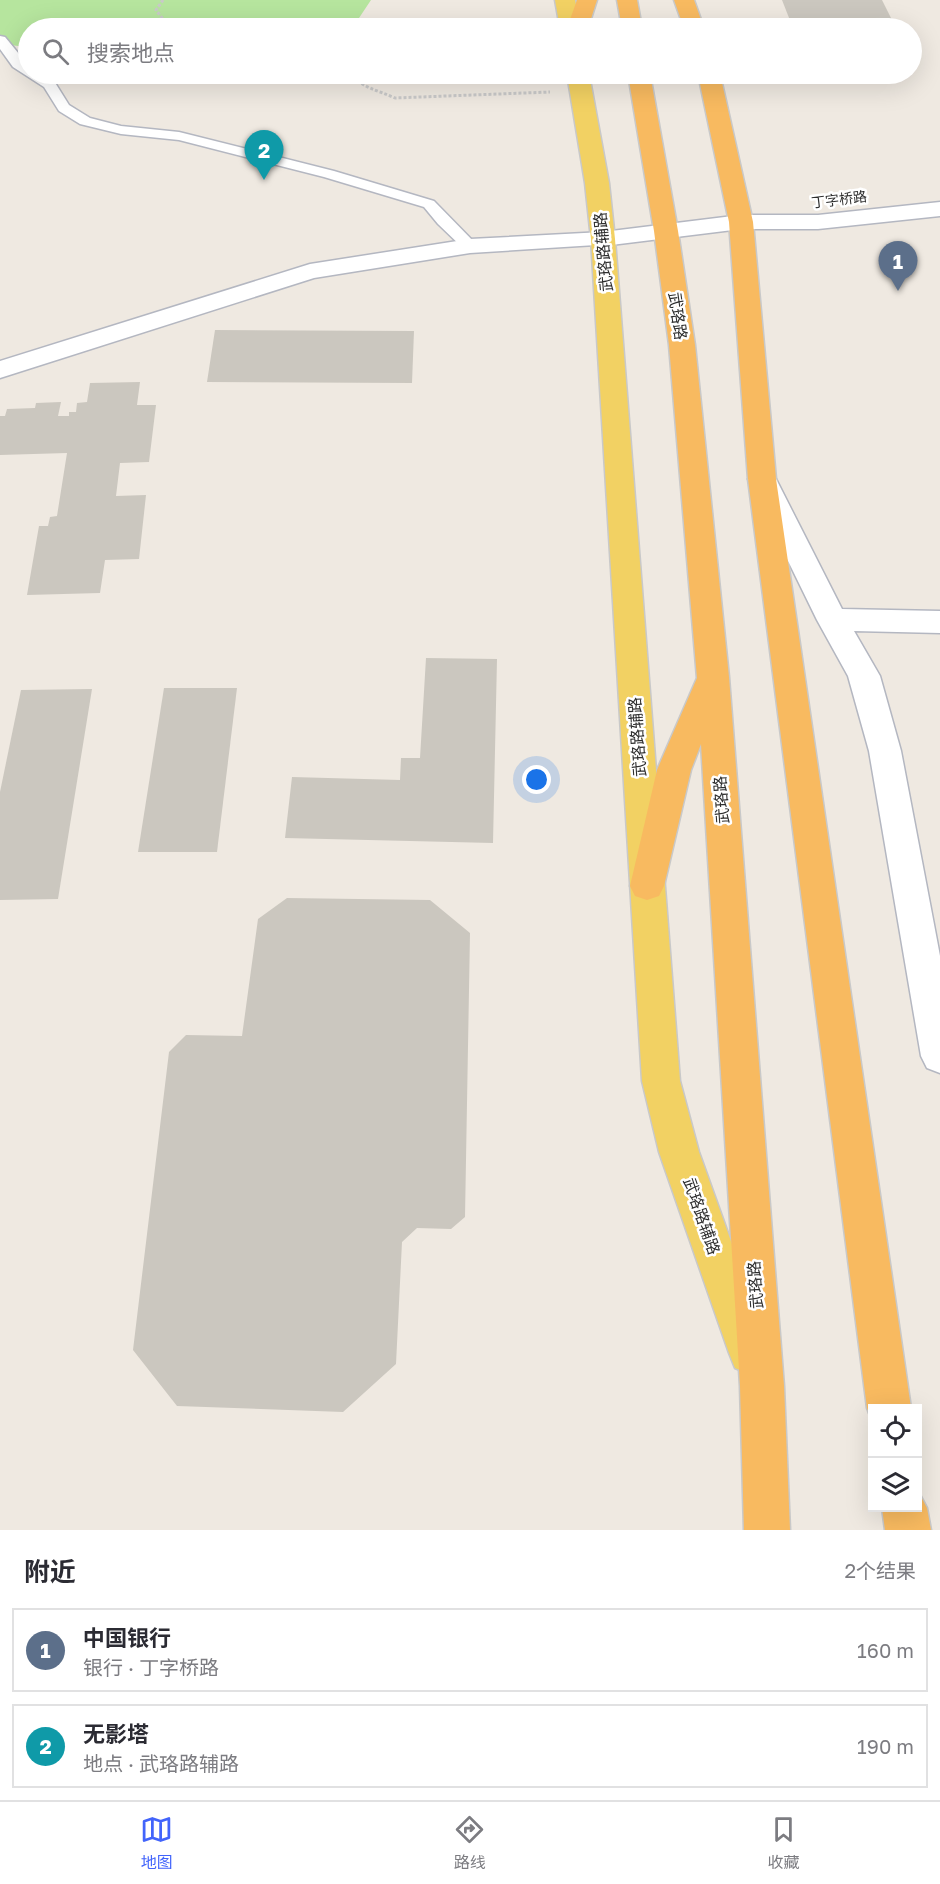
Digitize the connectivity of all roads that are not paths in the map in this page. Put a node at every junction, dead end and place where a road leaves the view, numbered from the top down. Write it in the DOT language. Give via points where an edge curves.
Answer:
graph roads {
  1 [pos="565,0"];
  2 [pos="587,0"];
  3 [pos="627,0"];
  4 [pos="684,0"];
  5 [pos="568,18"];
  6 [pos="581,18"];
  7 [pos="630,18"];
  8 [pos="690,18"];
  9 [pos="0,40"];
  10 [pos="18,64"];
  11 [pos="49,84"];
  12 [pos="569,84"];
  13 [pos="641,84"];
  14 [pos="711,84"];
  15 [pos="940,188"];
  16 [pos="940,209"];
  17 [pos="741,222"];
  18 [pos="666,231"];
  19 [pos="603,239"];
  20 [pos="470,246"];
  21 [pos="0,370"];
  22 [pos="762,479"];
  23 [pos="832,620"];
  24 [pos="940,622"];
  25 [pos="713,677"];
  26 [pos="647,886"];
  27 [pos="940,1056"];
  28 [pos="762,1386"];
  29 [pos="888,1404"];
  30 [pos="905,1512"];
  31 [pos="767,1530"];
  32 [pos="908,1530"];
  1 -- 5 [label="main road"];
  2 -- 6 [label="highway"];
  3 -- 7 [label="highway"];
  4 -- 8 [label="highway"];
  9 -- 10 [label="lane"];
  11 -- 20 [label="lane" via="64,108 85,120 122,130 179,136 429,204"];
  12 -- 19 [label="main road, 武珞路辅路" via="597,183"];
  13 -- 18 [label="highway, 武珞路"];
  14 -- 17 [label="highway"];
  15 -- 17 [label="street, 丁字桥路" via="808,202"];
  16 -- 17 [label="street, 丁字桥路" via="818,222"];
  17 -- 18 [label="street, 丁字桥路"];
  17 -- 22 [label="highway"];
  18 -- 19 [label="street, 丁字桥路"];
  18 -- 25 [label="highway, 武珞路" via="682,345"];
  19 -- 20 [label="street, 丁字桥路"];
  19 -- 26 [label="main road, 武珞路辅路"];
  20 -- 21 [label="street, 丁字桥路" via="310,271"];
  22 -- 23 [label="street"];
  22 -- 29 [label="highway"];
  23 -- 24 [label="street"];
  23 -- 27 [label="street" via="864,676 885,751"];
  25 -- 26 [label="highway" via="674,770"];
  25 -- 28 [label="highway, 武珞路"];
  26 -- 28 [label="main road, 武珞路辅路" via="661,1082 679,1152"];
  28 -- 31 [label="highway, 武珞路"];
  30 -- 32 [label="highway"];
}
